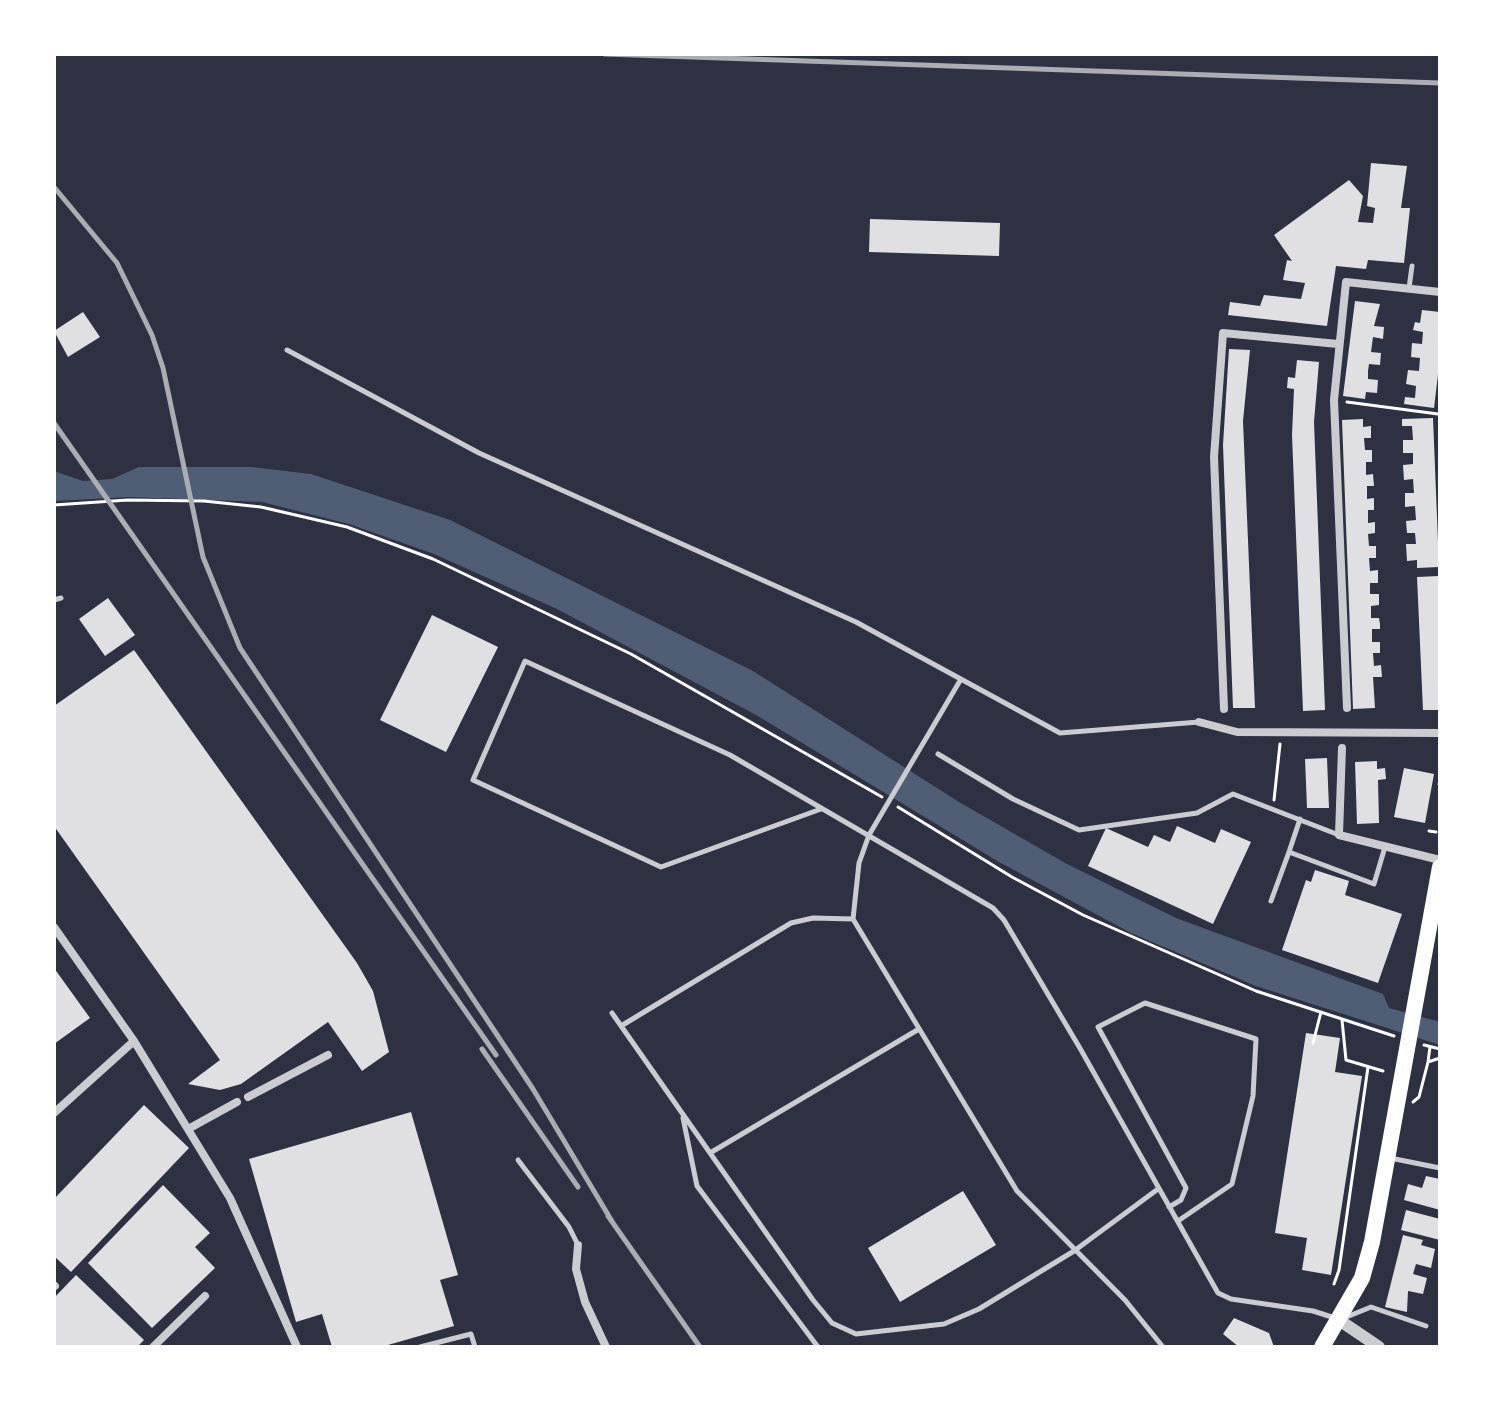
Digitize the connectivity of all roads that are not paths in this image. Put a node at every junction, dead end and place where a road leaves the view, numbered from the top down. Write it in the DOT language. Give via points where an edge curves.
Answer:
graph roads {
  1 [pos="1412,266"];
  2 [pos="1409,289"];
  3 [pos="1440,292"];
  4 [pos="1338,344"];
  5 [pos="287,350"];
  6 [pos="61,598"];
  7 [pos="54,600"];
  8 [pos="961,679"];
  9 [pos="1347,708"];
  10 [pos="1224,709"];
  11 [pos="1199,722"];
  12 [pos="1440,733"];
  13 [pos="1342,748"];
  14 [pos="938,754"];
  15 [pos="821,809"];
  16 [pos="1300,819"];
  17 [pos="869,835"];
  18 [pos="1339,835"];
  19 [pos="1385,846"];
  20 [pos="1289,852"];
  21 [pos="1440,860"];
  22 [pos="1440,867"];
  23 [pos="1271,901"];
  24 [pos="853,919"];
  25 [pos="54,927"];
  26 [pos="612,1013"];
  27 [pos="621,1026"];
  28 [pos="919,1029"];
  29 [pos="134,1041"];
  30 [pos="328,1055"];
  31 [pos="248,1097"];
  32 [pos="237,1102"];
  33 [pos="54,1113"];
  34 [pos="682,1114"];
  35 [pos="190,1128"];
  36 [pos="710,1153"];
  37 [pos="1389,1158"];
  38 [pos="518,1160"];
  39 [pos="1440,1168"];
  40 [pos="1158,1189"];
  41 [pos="1169,1207"];
  42 [pos="1178,1221"];
  43 [pos="578,1245"];
  44 [pos="1074,1251"];
  45 [pos="205,1296"];
  46 [pos="1339,1320"];
  47 [pos="1426,1326"];
  48 [pos="153,1347"];
  49 [pos="297,1347"];
  50 [pos="420,1347"];
  51 [pos="475,1347"];
  52 [pos="606,1347"];
  53 [pos="818,1347"];
  54 [pos="1163,1347"];
  55 [pos="1322,1347"];
  56 [pos="1379,1347"];
  1 -- 2 [label="lane"];
  2 -- 3 [label="street"];
  2 -- 4 [label="street" via="1346,282"];
  4 -- 9 [label="street" via="1334,400"];
  4 -- 10 [label="street" via="1223,333 1214,457"];
  5 -- 8 [label="lane" via="479,453 856,622"];
  6 -- 7 [label="lane"];
  8 -- 11 [label="lane" via="1060,733"];
  8 -- 17 [label="lane"];
  11 -- 12 [label="street" via="1237,732"];
  13 -- 18 [label="street"];
  14 -- 16 [label="lane" via="1013,799 1079,830 1197,813 1233,794"];
  15 -- 15 [label="lane" via="661,867 473,780 525,661 730,755"];
  15 -- 17 [label="lane"];
  16 -- 18 [label="lane"];
  16 -- 20 [label="lane"];
  17 -- 24 [label="lane" via="859,863"];
  17 -- 40 [label="lane" via="993,908 1004,920"];
  18 -- 19 [label="street"];
  19 -- 20 [label="lane" via="1374,884"];
  19 -- 21 [label="street"];
  20 -- 23 [label="lane"];
  22 -- 37 [label="main road"];
  24 -- 27 [label="lane" via="791,923"];
  24 -- 28 [label="lane"];
  25 -- 29 [label="street"];
  26 -- 27 [label="lane"];
  27 -- 34 [label="lane"];
  28 -- 36 [label="lane"];
  28 -- 44 [label="lane" via="1017,1191"];
  29 -- 33 [label="street"];
  29 -- 35 [label="street"];
  30 -- 31 [label="street"];
  32 -- 35 [label="street"];
  34 -- 36 [label="lane"];
  34 -- 53 [label="lane" via="697,1186"];
  35 -- 49 [label="street" via="230,1198"];
  36 -- 44 [label="lane" via="813,1300 832,1323 856,1334 944,1324 979,1309"];
  37 -- 39 [label="lane"];
  37 -- 46 [label="main road" via="1362,1278"];
  38 -- 43 [label="lane"];
  40 -- 41 [label="lane"];
  40 -- 44 [label="lane"];
  41 -- 42 [label="lane"];
  41 -- 42 [label="lane" via="1181,1200 1186,1188 1098,1027 1145,1003 1256,1039 1253,1096 1232,1184"];
  42 -- 46 [label="lane" via="1218,1293"];
  43 -- 52 [label="street" via="576,1269 585,1302"];
  44 -- 54 [label="lane" via="1125,1300"];
  45 -- 48 [label="street"];
  46 -- 47 [label="lane" via="1371,1307"];
  46 -- 55 [label="main road"];
  46 -- 56 [label="street"];
  50 -- 51 [label="lane" via="471,1334"];
}
